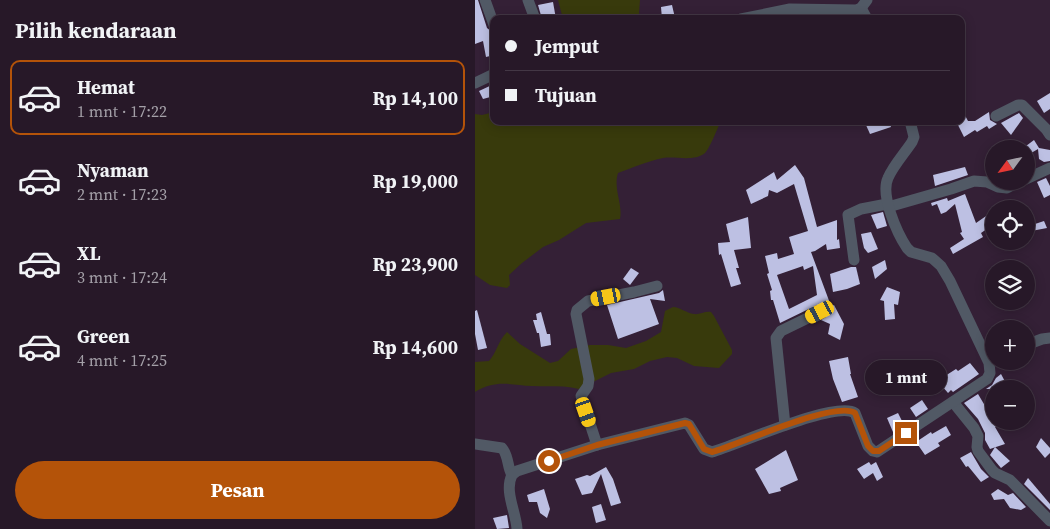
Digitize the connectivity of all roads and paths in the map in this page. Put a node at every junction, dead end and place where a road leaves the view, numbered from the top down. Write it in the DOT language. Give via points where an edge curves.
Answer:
graph roads {
  1 [pos="485,0"];
  2 [pos="528,0"];
  3 [pos="864,4"];
  4 [pos="490,15"];
  5 [pos="534,15"];
  6 [pos="761,15"];
  7 [pos="490,76"];
  8 [pos="475,83"];
  9 [pos="996,116"];
  10 [pos="911,125"];
  11 [pos="1050,135"];
  12 [pos="1050,168"];
  13 [pos="1035,175"];
  14 [pos="985,182"];
  15 [pos="888,205"];
  16 [pos="855,260"];
  17 [pos="657,286"];
  18 [pos="820,312"];
  19 [pos="1050,338"];
  20 [pos="1035,342"];
  21 [pos="985,349"];
  22 [pos="990,370"];
  23 [pos="953,402"];
  24 [pos="785,426"];
  25 [pos="475,444"];
  26 [pos="597,445"];
  27 [pos="512,475"];
  28 [pos="1050,521"];
  29 [pos="517,529"];
  1 -- 4 [label="street"];
  2 -- 5 [label="street"];
  3 -- 6 [label="street" via="853,10 790,9"];
  7 -- 8 [label="street"];
  9 -- 11 [label="street" via="1018,105 1024,106"];
  10 -- 15 [label="street" via="912,142 888,178 885,190"];
  12 -- 13 [label="street"];
  14 -- 15 [label="street" via="974,181"];
  15 -- 16 [label="street" via="861,208 848,215"];
  15 -- 21 [label="street" via="907,248 933,258 941,266"];
  17 -- 26 [label="street" via="588,301 577,310 589,379 589,386 581,396"];
  18 -- 24 [label="street" via="781,332 776,338"];
  19 -- 20 [label="street"];
  22 -- 23 [label="street" via="987,379"];
  23 -- 24 [label="street" via="877,452 868,446 859,421 850,410 835,411"];
  23 -- 28 [label="street" via="974,428 978,436 977,447 992,470 1011,480"];
  24 -- 26 [label="street" via="712,452 704,449 689,424 685,423"];
  25 -- 27 [label="street" via="502,448"];
  26 -- 27 [label="street"];
  27 -- 29 [label="street" via="509,484"];
}
